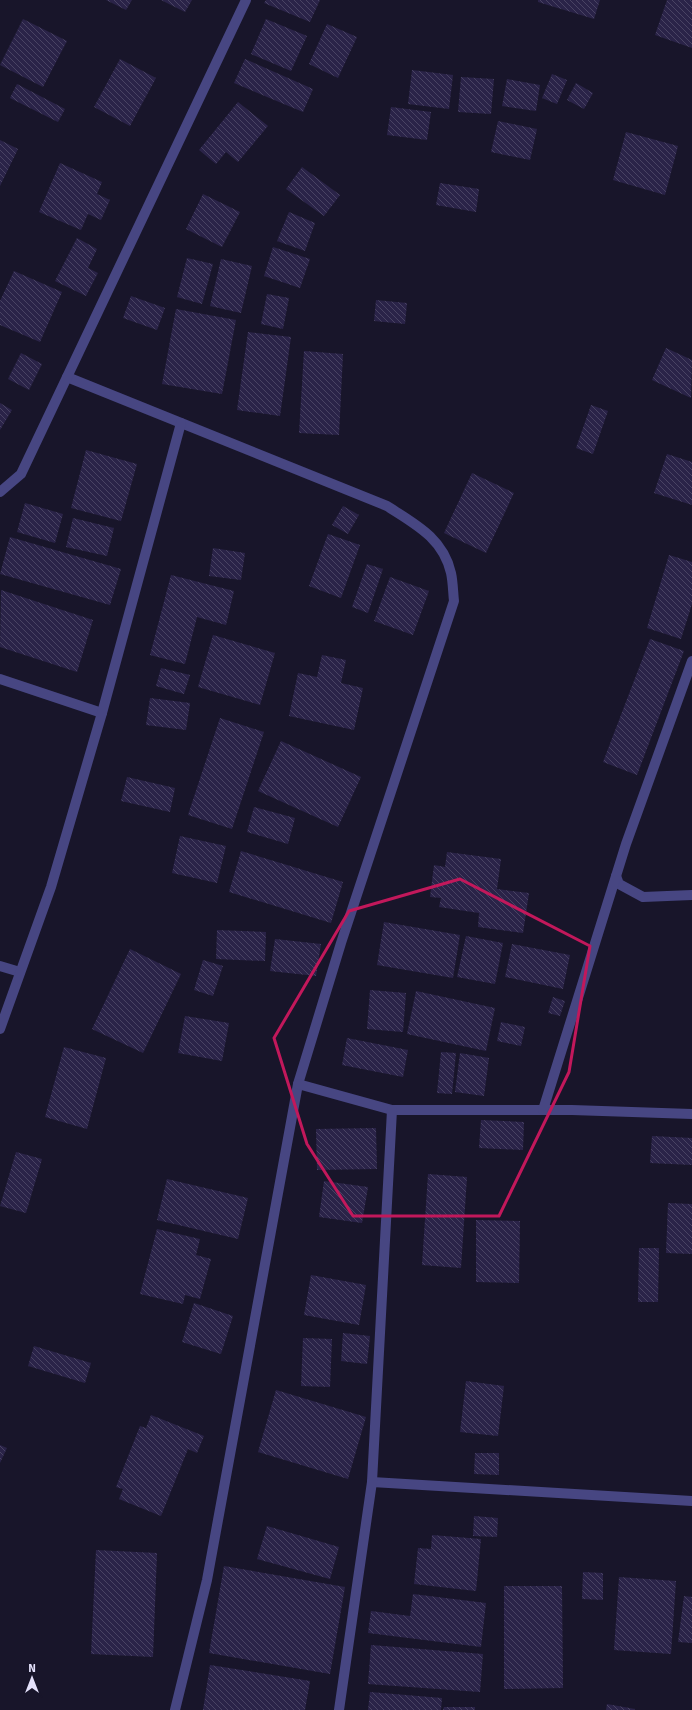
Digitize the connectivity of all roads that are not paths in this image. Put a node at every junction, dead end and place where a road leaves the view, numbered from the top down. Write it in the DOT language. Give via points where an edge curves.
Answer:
graph roads {
  1 [pos="246,0"];
  2 [pos="68,377"];
  3 [pos="181,423"];
  4 [pos="0,492"];
  5 [pos="692,660"];
  6 [pos="0,679"];
  7 [pos="102,713"];
  8 [pos="616,876"];
  9 [pos="692,895"];
  10 [pos="0,966"];
  11 [pos="20,972"];
  12 [pos="0,1029"];
  13 [pos="298,1084"];
  14 [pos="392,1110"];
  15 [pos="543,1110"];
  16 [pos="692,1114"];
  17 [pos="372,1482"];
  18 [pos="692,1501"];
  19 [pos="175,1710"];
  20 [pos="339,1710"];
  1 -- 2 [label="street"];
  2 -- 3 [label="street"];
  2 -- 4 [label="street" via="21,474"];
  3 -- 7 [label="street"];
  3 -- 13 [label="street" via="387,506 428,532 443,552 451,573 454,601 341,943"];
  5 -- 8 [label="street"];
  6 -- 7 [label="street"];
  7 -- 11 [label="street" via="51,887"];
  8 -- 9 [label="street" via="619,884 643,896"];
  8 -- 15 [label="street"];
  10 -- 11 [label="street"];
  11 -- 12 [label="street"];
  13 -- 14 [label="street"];
  13 -- 19 [label="street" via="207,1580"];
  14 -- 15 [label="street"];
  14 -- 17 [label="street"];
  15 -- 16 [label="street"];
  17 -- 18 [label="street"];
  17 -- 20 [label="street"];
}
